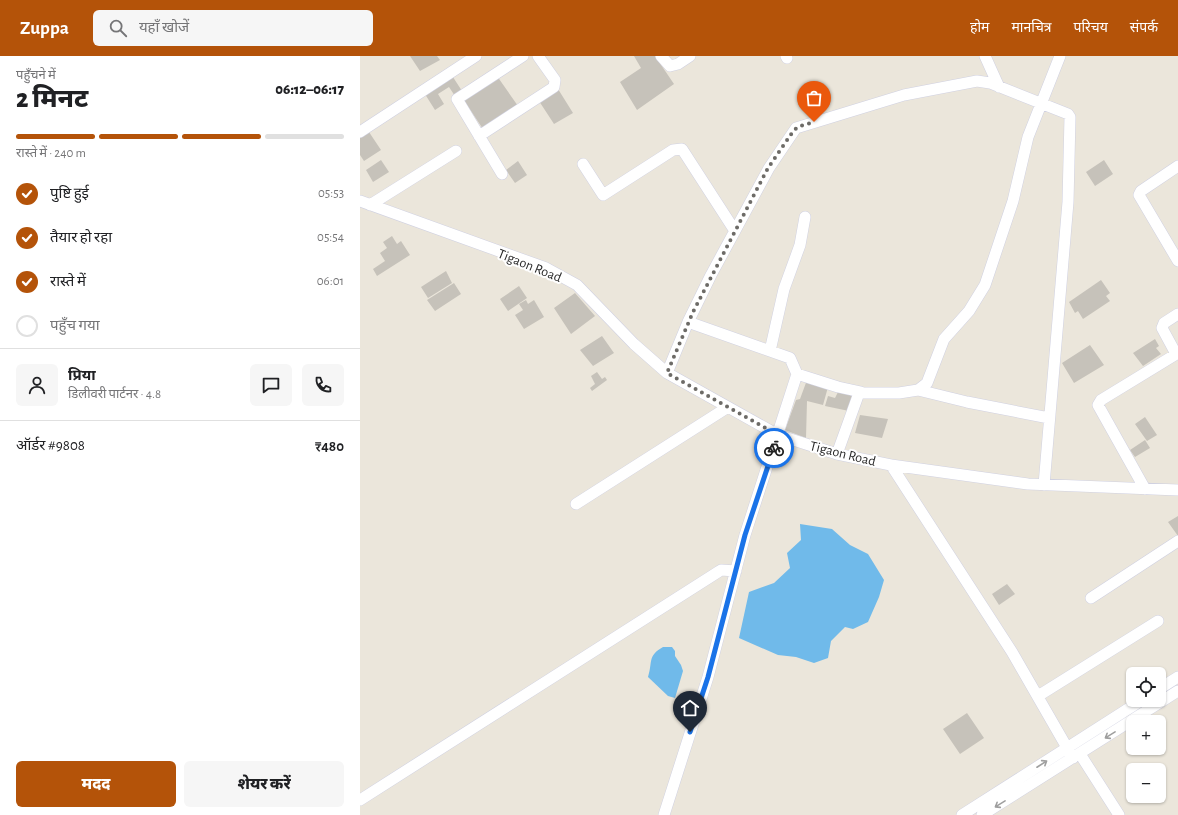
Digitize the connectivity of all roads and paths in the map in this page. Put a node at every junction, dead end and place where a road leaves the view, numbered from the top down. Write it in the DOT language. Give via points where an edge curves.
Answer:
graph roads {
  1 [pos="476,56"];
  2 [pos="523,56"];
  3 [pos="538,56"];
  4 [pos="661,56"];
  5 [pos="690,56"];
  6 [pos="985,56"];
  7 [pos="1060,56"];
  8 [pos="999,87"];
  9 [pos="1041,103"];
  10 [pos="360,132"];
  11 [pos="479,136"];
  12 [pos="456,151"];
  13 [pos="583,164"];
  14 [pos="1178,166"];
  15 [pos="502,174"];
  16 [pos="365,203"];
  17 [pos="804,217"];
  18 [pos="735,232"];
  19 [pos="1178,261"];
  20 [pos="1178,314"];
  21 [pos="688,322"];
  22 [pos="770,351"];
  23 [pos="1177,353"];
  24 [pos="667,373"];
  25 [pos="797,374"];
  26 [pos="918,390"];
  27 [pos="861,392"];
  28 [pos="728,407"];
  29 [pos="1049,418"];
  30 [pos="778,435"];
  31 [pos="837,454"];
  32 [pos="891,465"];
  33 [pos="1044,485"];
  34 [pos="1145,489"];
  35 [pos="1178,490"];
  36 [pos="576,504"];
  37 [pos="1178,541"];
  38 [pos="736,572"];
  39 [pos="1091,598"];
  40 [pos="1158,621"];
  41 [pos="1178,677"];
  42 [pos="1166,685"];
  43 [pos="1178,691"];
  44 [pos="1038,696"];
  45 [pos="1133,707"];
  46 [pos="1073,753"];
  47 [pos="360,800"];
  48 [pos="664,815"];
  49 [pos="962,815"];
  50 [pos="982,815"];
  51 [pos="1119,815"];
  1 -- 10 [label="street"];
  2 -- 11 [label="street" via="457,99"];
  3 -- 11 [label="street" via="555,80 554,87"];
  4 -- 5 [label="street" via="670,66"];
  6 -- 8 [label="street"];
  7 -- 9 [label="street"];
  8 -- 9 [label="street"];
  8 -- 18 [label="street" via="977,81 937,88 904,95 796,128 768,168"];
  9 -- 26 [label="street" via="1028,137 1013,201 985,285 969,311 944,339 927,383"];
  9 -- 29 [label="street" via="1068,114 1070,121 1068,202"];
  11 -- 15 [label="street"];
  12 -- 16 [label="street"];
  13 -- 18 [label="street" via="603,195 673,150 682,149"];
  14 -- 19 [label="street" via="1141,191 1139,195"];
  16 -- 24 [label="street, Tigaon Road" via="546,268 577,285 634,344"];
  17 -- 22 [label="street" via="800,245 784,289"];
  18 -- 21 [label="street"];
  20 -- 23 [label="street" via="1164,323 1162,328"];
  21 -- 22 [label="street"];
  21 -- 24 [label="street"];
  22 -- 25 [label="street" via="790,358"];
  23 -- 34 [label="street" via="1101,400 1098,405"];
  24 -- 28 [label="street, Tigaon Road"];
  25 -- 27 [label="street" via="838,388"];
  25 -- 30 [label="street"];
  26 -- 27 [label="street" via="899,393"];
  26 -- 29 [label="street"];
  27 -- 31 [label="street"];
  28 -- 30 [label="street, Tigaon Road"];
  28 -- 36 [label="street"];
  29 -- 33 [label="street"];
  30 -- 31 [label="street, Tigaon Road"];
  30 -- 38 [label="street" via="745,535"];
  31 -- 32 [label="street, Tigaon Road"];
  32 -- 33 [label="street, Tigaon Road"];
  32 -- 44 [label="street"];
  33 -- 34 [label="street, Tigaon Road"];
  34 -- 35 [label="street, Tigaon Road"];
  37 -- 39 [label="street"];
  38 -- 47 [label="street" via="721,570"];
  38 -- 48 [label="street" via="708,677"];
  40 -- 44 [label="street"];
  41 -- 42 [label="street"];
  43 -- 46 [label="street, one-way"];
  44 -- 46 [label="street"];
  45 -- 46 [label="street"];
  49 -- 46 [label="street, one-way"];
  46 -- 50 [label="street, one-way"];
  46 -- 51 [label="street"];
}
